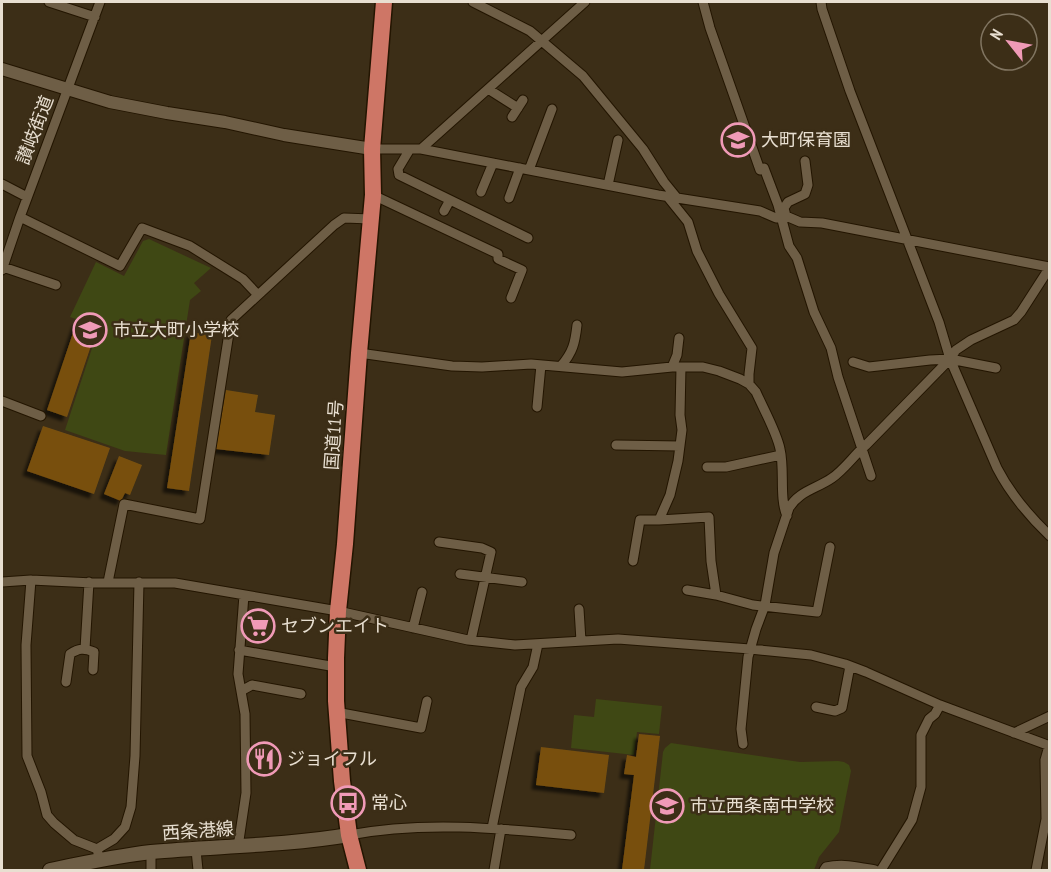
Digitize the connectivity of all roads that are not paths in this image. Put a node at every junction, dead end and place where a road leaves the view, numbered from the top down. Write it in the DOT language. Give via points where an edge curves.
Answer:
graph roads {
  1 [pos="49,2"];
  2 [pos="100,2"];
  3 [pos="384,2"];
  4 [pos="473,2"];
  5 [pos="585,2"];
  6 [pos="703,2"];
  7 [pos="821,2"];
  8 [pos="95,16"];
  9 [pos="542,40"];
  10 [pos="2,69"];
  11 [pos="488,88"];
  12 [pos="68,90"];
  13 [pos="552,109"];
  14 [pos="512,117"];
  15 [pos="618,141"];
  16 [pos="372,148"];
  17 [pos="411,149"];
  18 [pos="421,149"];
  19 [pos="805,160"];
  20 [pos="493,163"];
  21 [pos="525,169"];
  22 [pos="2,184"];
  23 [pos="608,185"];
  24 [pos="481,192"];
  25 [pos="373,195"];
  26 [pos="27,197"];
  27 [pos="672,197"];
  28 [pos="509,198"];
  29 [pos="450,200"];
  30 [pos="444,211"];
  31 [pos="20,216"];
  32 [pos="783,216"];
  33 [pos="371,219"];
  34 [pos="500,224"];
  35 [pos="495,235"];
  36 [pos="2,237"];
  37 [pos="528,238"];
  38 [pos="12,240"];
  39 [pos="908,241"];
  40 [pos="1049,267"];
  41 [pos="2,269"];
  42 [pos="56,285"];
  43 [pos="258,295"];
  44 [pos="511,298"];
  45 [pos="577,325"];
  46 [pos="679,338"];
  47 [pos="359,353"];
  48 [pos="950,358"];
  49 [pos="853,362"];
  50 [pos="541,365"];
  51 [pos="561,366"];
  52 [pos="676,367"];
  53 [pos="996,368"];
  54 [pos="749,384"];
  55 [pos="2,401"];
  56 [pos="537,407"];
  57 [pos="41,416"];
  58 [pos="616,445"];
  59 [pos="680,446"];
  60 [pos="862,448"];
  61 [pos="782,455"];
  62 [pos="707,467"];
  63 [pos="871,476"];
  64 [pos="787,516"];
  65 [pos="659,520"];
  66 [pos="1050,536"];
  67 [pos="439,542"];
  68 [pos="830,547"];
  69 [pos="633,561"];
  70 [pos="460,574"];
  71 [pos="485,578"];
  72 [pos="31,580"];
  73 [pos="2,582"];
  74 [pos="89,582"];
  75 [pos="108,582"];
  76 [pos="139,582"];
  77 [pos="522,582"];
  78 [pos="687,590"];
  79 [pos="422,592"];
  80 [pos="243,595"];
  81 [pos="716,595"];
  82 [pos="765,605"];
  83 [pos="579,609"];
  84 [pos="338,611"];
  85 [pos="413,628"];
  86 [pos="471,640"];
  87 [pos="581,641"];
  88 [pos="538,644"];
  89 [pos="86,649"];
  90 [pos="750,649"];
  91 [pos="239,650"];
  92 [pos="850,666"];
  93 [pos="336,667"];
  94 [pos="93,670"];
  95 [pos="66,681"];
  96 [pos="241,691"];
  97 [pos="301,694"];
  98 [pos="427,701"];
  99 [pos="940,705"];
  100 [pos="816,707"];
  101 [pos="336,712"];
  102 [pos="1050,716"];
  103 [pos="1014,733"];
  104 [pos="743,744"];
  105 [pos="1049,746"];
  106 [pos="497,828"];
  107 [pos="349,835"];
  108 [pos="571,835"];
  109 [pos="238,847"];
  110 [pos="196,850"];
  111 [pos="151,852"];
  112 [pos="98,854"];
  113 [pos="50,870"];
  114 [pos="151,870"];
  115 [pos="198,870"];
  116 [pos="358,870"];
  117 [pos="494,870"];
  118 [pos="824,870"];
  119 [pos="875,870"];
  120 [pos="881,870"];
  121 [pos="1035,870"];
  1 -- 8 [label="street"];
  2 -- 8 [label="street, 讃岐街道"];
  3 -- 16 [label="highway, 国道11号"];
  4 -- 9 [label="street"];
  5 -- 9 [label="street"];
  6 -- 32 [label="street" via="760,170 764,168"];
  7 -- 39 [label="street" via="850,91"];
  8 -- 12 [label="street, 讃岐街道"];
  9 -- 11 [label="street"];
  9 -- 27 [label="street" via="583,76 643,149"];
  10 -- 12 [label="street"];
  11 -- 14 [label="street" via="520,104"];
  11 -- 18 [label="street"];
  12 -- 16 [label="street" via="155,111"];
  12 -- 26 [label="street, 讃岐街道"];
  13 -- 21 [label="street"];
  15 -- 23 [label="street"];
  16 -- 17 [label="street"];
  16 -- 25 [label="highway, 国道11号"];
  17 -- 18 [label="street"];
  17 -- 29 [label="street" via="398,169 399,175"];
  18 -- 20 [label="street"];
  19 -- 32 [label="street" via="805,194 788,202"];
  20 -- 21 [label="street"];
  20 -- 24 [label="street"];
  21 -- 23 [label="street"];
  21 -- 28 [label="street"];
  22 -- 26 [label="street"];
  23 -- 27 [label="street"];
  25 -- 33 [label="highway, 国道11号"];
  25 -- 44 [label="street" via="498,254 498,259 522,270"];
  26 -- 31 [label="street, 讃岐街道"];
  27 -- 32 [label="street" via="760,211 776,218"];
  27 -- 54 [label="street" via="688,222 697,251 719,294 752,348"];
  29 -- 30 [label="street"];
  29 -- 34 [label="street"];
  31 -- 38 [label="street, 讃岐街道"];
  31 -- 43 [label="street" via="120,266 142,228 190,246 243,279"];
  32 -- 39 [label="street"];
  32 -- 60 [label="street" via="789,246 831,348"];
  33 -- 43 [label="street" via="344,218"];
  33 -- 47 [label="highway, 国道11号"];
  34 -- 35 [label="street"];
  34 -- 37 [label="street"];
  36 -- 38 [label="street"];
  38 -- 41 [label="street, 讃岐街道"];
  39 -- 40 [label="street"];
  39 -- 48 [label="street"];
  40 -- 48 [label="street" via="1014,320 963,345"];
  41 -- 42 [label="street"];
  43 -- 75 [label="street" via="231,320 200,519 124,504"];
  45 -- 51 [label="street" via="570,356"];
  46 -- 52 [label="street"];
  47 -- 50 [label="street" via="452,366"];
  47 -- 84 [label="highway, 国道11号"];
  48 -- 49 [label="street" via="869,367"];
  48 -- 53 [label="street"];
  48 -- 60 [label="street"];
  48 -- 66 [label="street" via="1006,485"];
  50 -- 51 [label="street"];
  50 -- 56 [label="street"];
  51 -- 52 [label="street" via="622,372"];
  52 -- 54 [label="street" via="703,367"];
  52 -- 59 [label="street"];
  54 -- 61 [label="street"];
  55 -- 57 [label="street"];
  58 -- 59 [label="street"];
  59 -- 65 [label="street" via="670,495"];
  60 -- 63 [label="street"];
  60 -- 64 [label="street" via="831,478 797,497"];
  61 -- 62 [label="street" via="726,467"];
  61 -- 64 [label="street"];
  64 -- 82 [label="street" via="774,553"];
  65 -- 69 [label="street" via="640,520"];
  65 -- 81 [label="street" via="709,517"];
  67 -- 71 [label="street" via="490,552"];
  68 -- 82 [label="street" via="817,612"];
  70 -- 71 [label="street"];
  71 -- 77 [label="street"];
  71 -- 86 [label="street"];
  72 -- 73 [label="street"];
  72 -- 74 [label="street"];
  72 -- 112 [label="street" via="26,645 27,756 47,815 74,840"];
  74 -- 75 [label="street"];
  74 -- 89 [label="street"];
  75 -- 76 [label="street"];
  76 -- 80 [label="street" via="175,583"];
  76 -- 112 [label="street" via="131,807 125,827"];
  78 -- 81 [label="street"];
  79 -- 85 [label="street"];
  80 -- 84 [label="street"];
  80 -- 91 [label="street"];
  81 -- 82 [label="street"];
  82 -- 90 [label="street"];
  83 -- 87 [label="street"];
  84 -- 85 [label="street"];
  84 -- 93 [label="highway, 国道11号"];
  85 -- 86 [label="street"];
  86 -- 88 [label="street"];
  87 -- 88 [label="street"];
  87 -- 90 [label="street" via="618,639"];
  88 -- 106 [label="street" via="533,667 521,687"];
  89 -- 94 [label="street" via="94,652"];
  89 -- 95 [label="street" via="70,654"];
  90 -- 92 [label="street" via="811,655"];
  90 -- 104 [label="street" via="741,729"];
  91 -- 93 [label="street"];
  91 -- 96 [label="street"];
  92 -- 99 [label="street"];
  92 -- 100 [label="street" via="842,708 835,711"];
  93 -- 101 [label="highway, 国道11号"];
  96 -- 97 [label="street" via="252,685"];
  96 -- 109 [label="street" via="246,793"];
  98 -- 101 [label="street" via="421,728"];
  99 -- 103 [label="street"];
  99 -- 120 [label="street" via="921,735 921,787 912,820"];
  101 -- 107 [label="highway, 国道11号"];
  102 -- 103 [label="street"];
  103 -- 105 [label="street"];
  105 -- 121 [label="street" via="1045,760 1047,819"];
  106 -- 107 [label="street" via="439,827"];
  106 -- 108 [label="street"];
  106 -- 117 [label="street"];
  107 -- 109 [label="main road, 西条港線"];
  107 -- 116 [label="highway, 国道11号"];
  109 -- 110 [label="main road, 西条港線"];
  110 -- 111 [label="main road, 西条港線"];
  110 -- 115 [label="street"];
  111 -- 112 [label="main road, 西条港線"];
  111 -- 114 [label="street"];
  112 -- 113 [label="main road, 西条港線"];
  118 -- 119 [label="street" via="834,865"];
}
